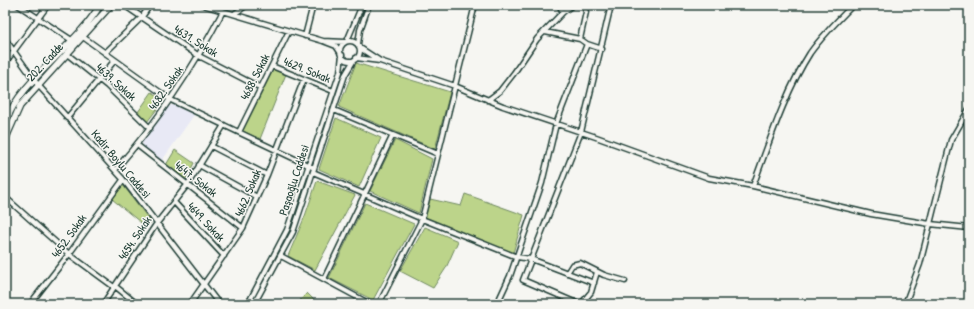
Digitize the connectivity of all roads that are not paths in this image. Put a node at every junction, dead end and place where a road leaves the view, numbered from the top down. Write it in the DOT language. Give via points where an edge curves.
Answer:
graph roads {
  1 [pos="18,5"];
  2 [pos="48,5"];
  3 [pos="100,5"];
  4 [pos="111,5"];
  5 [pos="124,5"];
  6 [pos="150,5"];
  7 [pos="203,5"];
  8 [pos="247,5"];
  9 [pos="313,5"];
  10 [pos="362,5"];
  11 [pos="369,5"];
  12 [pos="475,5"];
  13 [pos="559,5"];
  14 [pos="573,5"];
  15 [pos="584,5"];
  16 [pos="611,5"];
  17 [pos="853,5"];
  18 [pos="223,11"];
  19 [pos="563,12"];
  20 [pos="234,14"];
  21 [pos="142,17"];
  22 [pos="39,19"];
  23 [pos="289,31"];
  24 [pos="545,32"];
  25 [pos="305,36"];
  26 [pos="83,37"];
  27 [pos="580,38"];
  28 [pos="5,39"];
  29 [pos="323,41"];
  30 [pos="74,42"];
  31 [pos="346,42"];
  32 [pos="587,44"];
  33 [pos="359,46"];
  34 [pos="602,49"];
  35 [pos="14,51"];
  36 [pos="105,53"];
  37 [pos="67,54"];
  38 [pos="341,54"];
  39 [pos="199,56"];
  40 [pos="355,59"];
  41 [pos="115,60"];
  42 [pos="380,61"];
  43 [pos="5,63"];
  44 [pos="272,66"];
  45 [pos="100,79"];
  46 [pos="304,79"];
  47 [pos="37,83"];
  48 [pos="455,86"];
  49 [pos="261,88"];
  50 [pos="333,91"];
  51 [pos="171,100"];
  52 [pos="488,100"];
  53 [pos="969,109"];
  54 [pos="334,110"];
  55 [pos="9,116"];
  56 [pos="67,118"];
  57 [pos="5,122"];
  58 [pos="556,124"];
  59 [pos="224,125"];
  60 [pos="150,128"];
  61 [pos="239,132"];
  62 [pos="581,132"];
  63 [pos="393,135"];
  64 [pos="5,140"];
  65 [pos="137,145"];
  66 [pos="211,146"];
  67 [pos="277,149"];
  68 [pos="438,154"];
  69 [pos="199,165"];
  70 [pos="309,165"];
  71 [pos="115,170"];
  72 [pos="314,170"];
  73 [pos="267,175"];
  74 [pos="123,180"];
  75 [pos="187,185"];
  76 [pos="753,186"];
  77 [pos="365,194"];
  78 [pos="5,197"];
  79 [pos="257,197"];
  80 [pos="174,202"];
  81 [pos="422,219"];
  82 [pos="157,223"];
  83 [pos="930,224"];
  84 [pos="243,228"];
  85 [pos="969,228"];
  86 [pos="69,254"];
  87 [pos="224,256"];
  88 [pos="281,256"];
  89 [pos="517,257"];
  90 [pos="531,259"];
  91 [pos="597,272"];
  92 [pos="568,273"];
  93 [pos="324,279"];
  94 [pos="625,281"];
  95 [pos="594,283"];
  96 [pos="203,284"];
  97 [pos="114,287"];
  98 [pos="906,303"];
  99 [pos="30,304"];
  100 [pos="103,304"];
  101 [pos="138,304"];
  102 [pos="190,304"];
  103 [pos="219,304"];
  104 [pos="248,304"];
  105 [pos="254,304"];
  106 [pos="370,304"];
  107 [pos="379,304"];
  108 [pos="497,304"];
  109 [pos="580,304"];
  1 -- 22 [label="street"];
  2 -- 22 [label="street"];
  3 -- 30 [label="main road, 202. Cadde"];
  4 -- 26 [label="main road, 202. Cadde"];
  5 -- 21 [label="street, 4631. Sokak"];
  6 -- 21 [label="street"];
  7 -- 18 [label="street"];
  8 -- 20 [label="street"];
  9 -- 25 [label="street"];
  10 -- 31 [label="street"];
  11 -- 33 [label="street" via="358,36"];
  12 -- 48 [label="street"];
  13 -- 19 [label="street"];
  14 -- 19 [label="street"];
  15 -- 27 [label="street" via="586,10"];
  16 -- 34 [label="street"];
  17 -- 76 [label="street" via="810,53 790,92"];
  18 -- 20 [label="street"];
  18 -- 39 [label="street, 4682. Sokak"];
  19 -- 24 [label="street"];
  20 -- 23 [label="street"];
  21 -- 36 [label="street"];
  21 -- 39 [label="street, 4631. Sokak"];
  22 -- 30 [label="street"];
  22 -- 35 [label="street"];
  23 -- 25 [label="street"];
  23 -- 44 [label="street, 4688. Sokak"];
  24 -- 27 [label="street"];
  24 -- 52 [label="street" via="533,43 500,91"];
  25 -- 29 [label="street"];
  26 -- 30 [label="main road, 202. Cadde"];
  26 -- 36 [label="street"];
  27 -- 32 [label="street"];
  28 -- 35 [label="street, Kadir Boylu Caddesi"];
  29 -- 31 [label="street"];
  29 -- 38 [label="street" via="336,46"];
  30 -- 37 [label="main road, 202. Cadde"];
  30 -- 47 [label="main road, 202. Cadde"];
  31 -- 33 [label="street" via="353,41"];
  31 -- 38 [label="street" via="342,46"];
  32 -- 34 [label="street"];
  32 -- 58 [label="street"];
  33 -- 40 [label="street" via="359,54"];
  33 -- 42 [label="street"];
  34 -- 62 [label="street"];
  35 -- 43 [label="street"];
  35 -- 47 [label="street, Kadir Boylu Caddesi"];
  36 -- 41 [label="street"];
  37 -- 45 [label="street, 4639. Sokak"];
  37 -- 47 [label="main road, 202. Cadde"];
  38 -- 40 [label="street" via="346,59"];
  38 -- 50 [label="street, Paşaoğlu Caddesi" via="341,68"];
  39 -- 49 [label="street, 4631. Sokak"];
  39 -- 51 [label="street, 4682. Sokak"];
  40 -- 42 [label="street"];
  40 -- 54 [label="street, Paşaoğlu Caddesi" via="345,75"];
  41 -- 45 [label="street"];
  41 -- 51 [label="street"];
  42 -- 48 [label="street"];
  44 -- 46 [label="street, 4629. Sokak"];
  44 -- 49 [label="street, 4688. Sokak"];
  45 -- 56 [label="street"];
  45 -- 60 [label="street, 4639. Sokak"];
  46 -- 50 [label="street, 4629. Sokak"];
  46 -- 67 [label="street, 4662. Sokak"];
  47 -- 55 [label="main road, 202. Cadde" via="15,102"];
  47 -- 56 [label="street, Kadir Boylu Caddesi"];
  48 -- 52 [label="street"];
  48 -- 68 [label="street"];
  49 -- 61 [label="street, 4688. Sokak"];
  50 -- 70 [label="street, Paşaoğlu Caddesi"];
  51 -- 59 [label="street"];
  51 -- 60 [label="street, 4682. Sokak"];
  52 -- 58 [label="street"];
  53 -- 83 [label="street" via="951,140"];
  54 -- 63 [label="street"];
  54 -- 72 [label="street, Paşaoğlu Caddesi"];
  55 -- 57 [label="main road, 202. Cadde"];
  55 -- 64 [label="main road, 202. Cadde"];
  56 -- 71 [label="street, Kadir Boylu Caddesi"];
  58 -- 62 [label="street"];
  58 -- 89 [label="street" via="542,183"];
  59 -- 61 [label="street"];
  59 -- 66 [label="street, 4654. Sokak"];
  60 -- 65 [label="street, 4682. Sokak"];
  61 -- 67 [label="street"];
  62 -- 76 [label="street" via="709,178"];
  62 -- 90 [label="street"];
  63 -- 68 [label="street"];
  63 -- 77 [label="street"];
  65 -- 71 [label="street, 4682. Sokak"];
  65 -- 75 [label="street, 4647. Sokak"];
  66 -- 69 [label="street, 4654. Sokak"];
  66 -- 73 [label="street"];
  67 -- 70 [label="street"];
  67 -- 73 [label="street, 4662. Sokak"];
  68 -- 81 [label="street"];
  69 -- 75 [label="street, 4654. Sokak"];
  69 -- 79 [label="street"];
  70 -- 72 [label="street"];
  70 -- 104 [label="street, Paşaoğlu Caddesi" via="287,230"];
  71 -- 74 [label="street, Kadir Boylu Caddesi"];
  72 -- 77 [label="street"];
  72 -- 88 [label="street, Paşaoğlu Caddesi" via="293,232"];
  73 -- 79 [label="street, 4662. Sokak"];
  74 -- 82 [label="street, Kadir Boylu Caddesi"];
  74 -- 86 [label="street, 4652. Sokak"];
  75 -- 80 [label="street, 4654. Sokak"];
  75 -- 84 [label="street, 4647. Sokak"];
  76 -- 83 [label="street" via="871,214"];
  77 -- 81 [label="street"];
  77 -- 93 [label="street"];
  78 -- 86 [label="street"];
  79 -- 84 [label="street, 4662. Sokak"];
  80 -- 82 [label="street, 4654. Sokak"];
  80 -- 87 [label="street, 4649. Sokak"];
  81 -- 89 [label="street"];
  81 -- 107 [label="street"];
  82 -- 96 [label="street, Kadir Boylu Caddesi"];
  82 -- 97 [label="street, 4654. Sokak"];
  83 -- 85 [label="street"];
  83 -- 98 [label="street" via="920,264"];
  84 -- 87 [label="street, 4662. Sokak"];
  86 -- 97 [label="street"];
  86 -- 99 [label="street, 4652. Sokak"];
  87 -- 96 [label="street, 4662. Sokak"];
  88 -- 93 [label="street"];
  88 -- 105 [label="street, Paşaoğlu Caddesi"];
  89 -- 90 [label="street"];
  89 -- 108 [label="street"];
  90 -- 92 [label="street"];
  90 -- 109 [label="street" via="523,280"];
  91 -- 92 [label="street" via="578,263 572,265"];
  91 -- 94 [label="street"];
  91 -- 95 [label="street"];
  92 -- 95 [label="street"];
  93 -- 106 [label="street"];
  95 -- 109 [label="street" via="588,297"];
  96 -- 102 [label="street, 4662. Sokak"];
  96 -- 103 [label="street, Kadir Boylu Caddesi"];
  97 -- 100 [label="street, 4654. Sokak"];
  97 -- 101 [label="street"];
}
